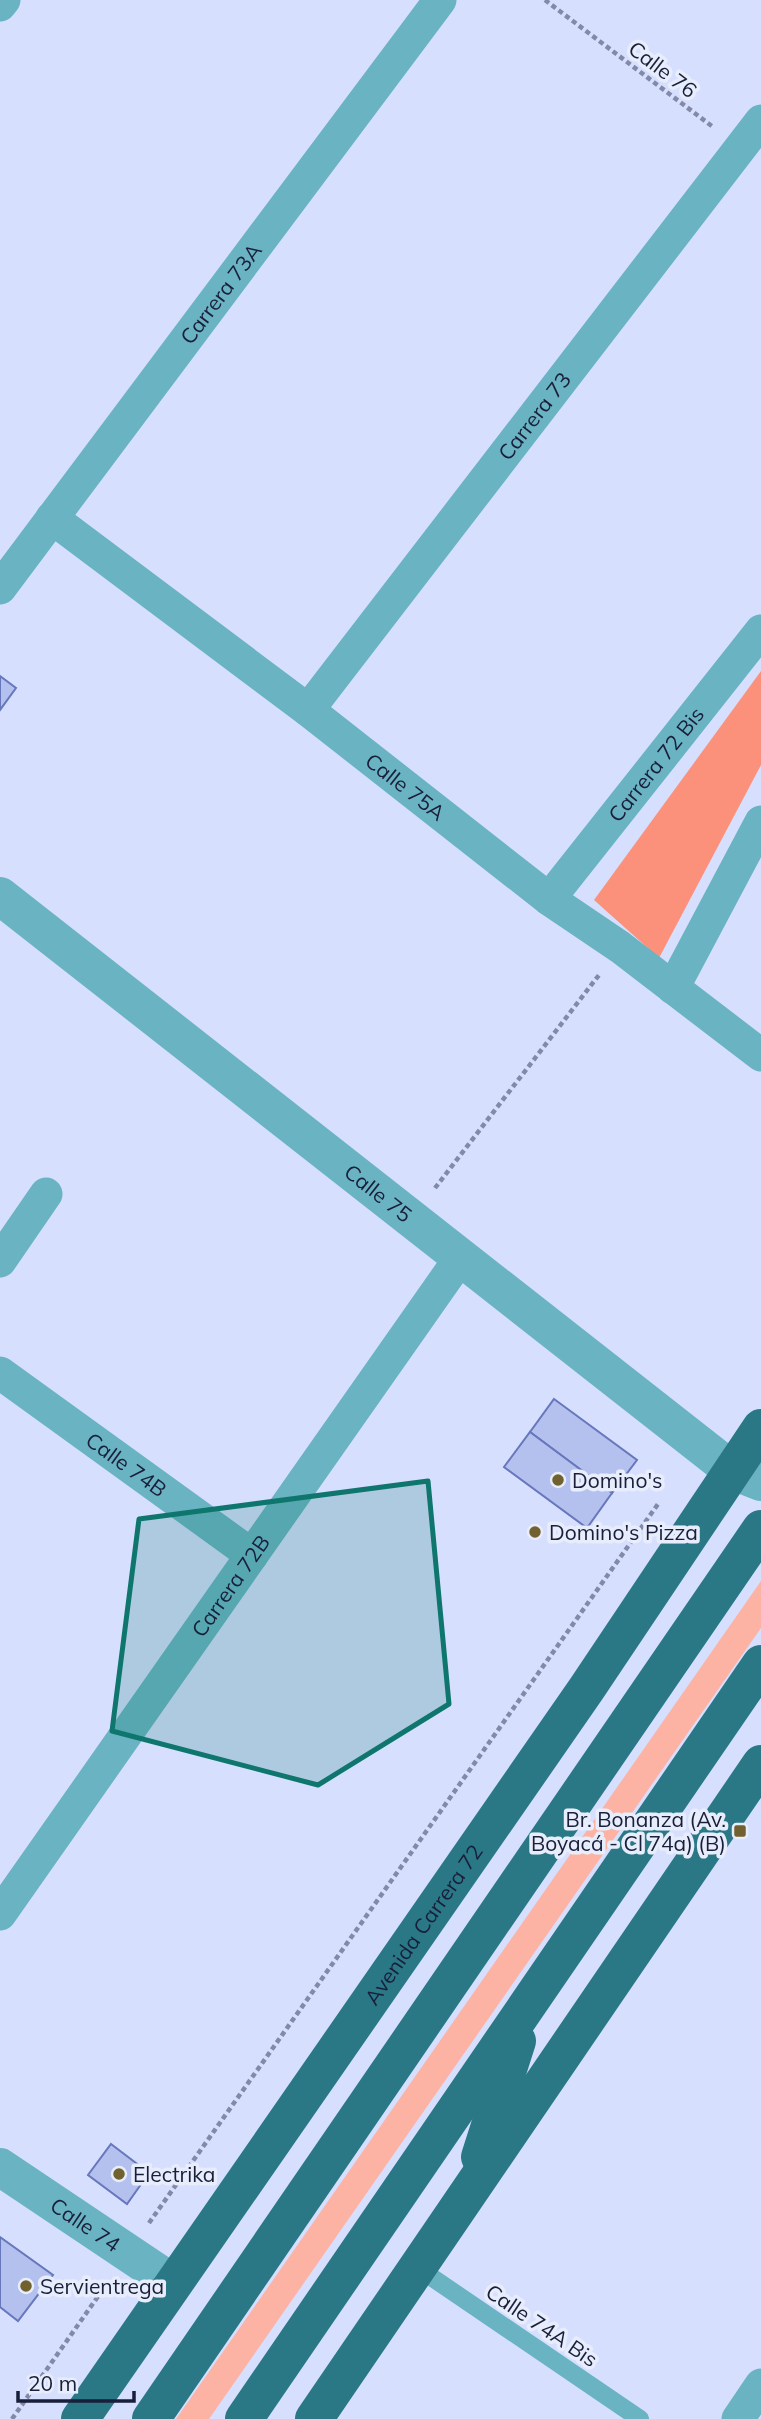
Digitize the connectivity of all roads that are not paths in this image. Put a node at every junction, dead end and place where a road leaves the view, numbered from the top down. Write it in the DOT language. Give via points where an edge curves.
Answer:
graph roads {
  1 [pos="4,0"];
  2 [pos="440,0"];
  3 [pos="0,5"];
  4 [pos="761,121"];
  5 [pos="52,518"];
  6 [pos="0,588"];
  7 [pos="761,631"];
  8 [pos="308,710"];
  9 [pos="761,822"];
  10 [pos="0,896"];
  11 [pos="550,899"];
  12 [pos="673,988"];
  13 [pos="761,1055"];
  14 [pos="46,1194"];
  15 [pos="461,1257"];
  16 [pos="0,1261"];
  17 [pos="0,1373"];
  18 [pos="761,1428"];
  19 [pos="747,1477"];
  20 [pos="761,1529"];
  21 [pos="252,1555"];
  22 [pos="761,1664"];
  23 [pos="761,1764"];
  24 [pos="0,1914"];
  25 [pos="528,2004"];
  26 [pos="0,2167"];
  27 [pos="468,2196"];
  28 [pos="418,2268"];
  29 [pos="173,2283"];
  30 [pos="761,2385"];
  31 [pos="80,2419"];
  32 [pos="151,2419"];
  33 [pos="244,2419"];
  34 [pos="314,2419"];
  35 [pos="640,2419"];
  36 [pos="738,2419"];
  1 -- 3 [label="street"];
  2 -- 5 [label="street, Carrera 73A"];
  4 -- 8 [label="street, Carrera 73"];
  5 -- 6 [label="street, Carrera 73A"];
  5 -- 8 [label="street, Calle 75A"];
  7 -- 11 [label="street, Carrera 72 Bis"];
  8 -- 11 [label="street, Calle 75A"];
  9 -- 12 [label="street"];
  10 -- 15 [label="street, Calle 75"];
  11 -- 12 [label="street, Calle 75A"];
  12 -- 13 [label="street, Calle 75A"];
  14 -- 16 [label="street"];
  15 -- 19 [label="street, Calle 75"];
  15 -- 21 [label="street, Carrera 72B"];
  17 -- 21 [label="street, Calle 74B"];
  18 -- 19 [label="highway, Avenida Carrera 72"];
  19 -- 29 [label="highway, Avenida Carrera 72" via="587,1688"];
  20 -- 32 [label="highway"];
  21 -- 24 [label="street, Carrera 72B"];
  22 -- 25 [label="highway"];
  23 -- 27 [label="highway"];
  25 -- 27 [label="highway"];
  25 -- 33 [label="highway"];
  26 -- 29 [label="street, Calle 74"];
  27 -- 28 [label="highway"];
  28 -- 34 [label="highway"];
  28 -- 35 [label="lane, Calle 74A Bis"];
  29 -- 31 [label="highway, Avenida Carrera 72"];
  30 -- 36 [label="street"];
}
